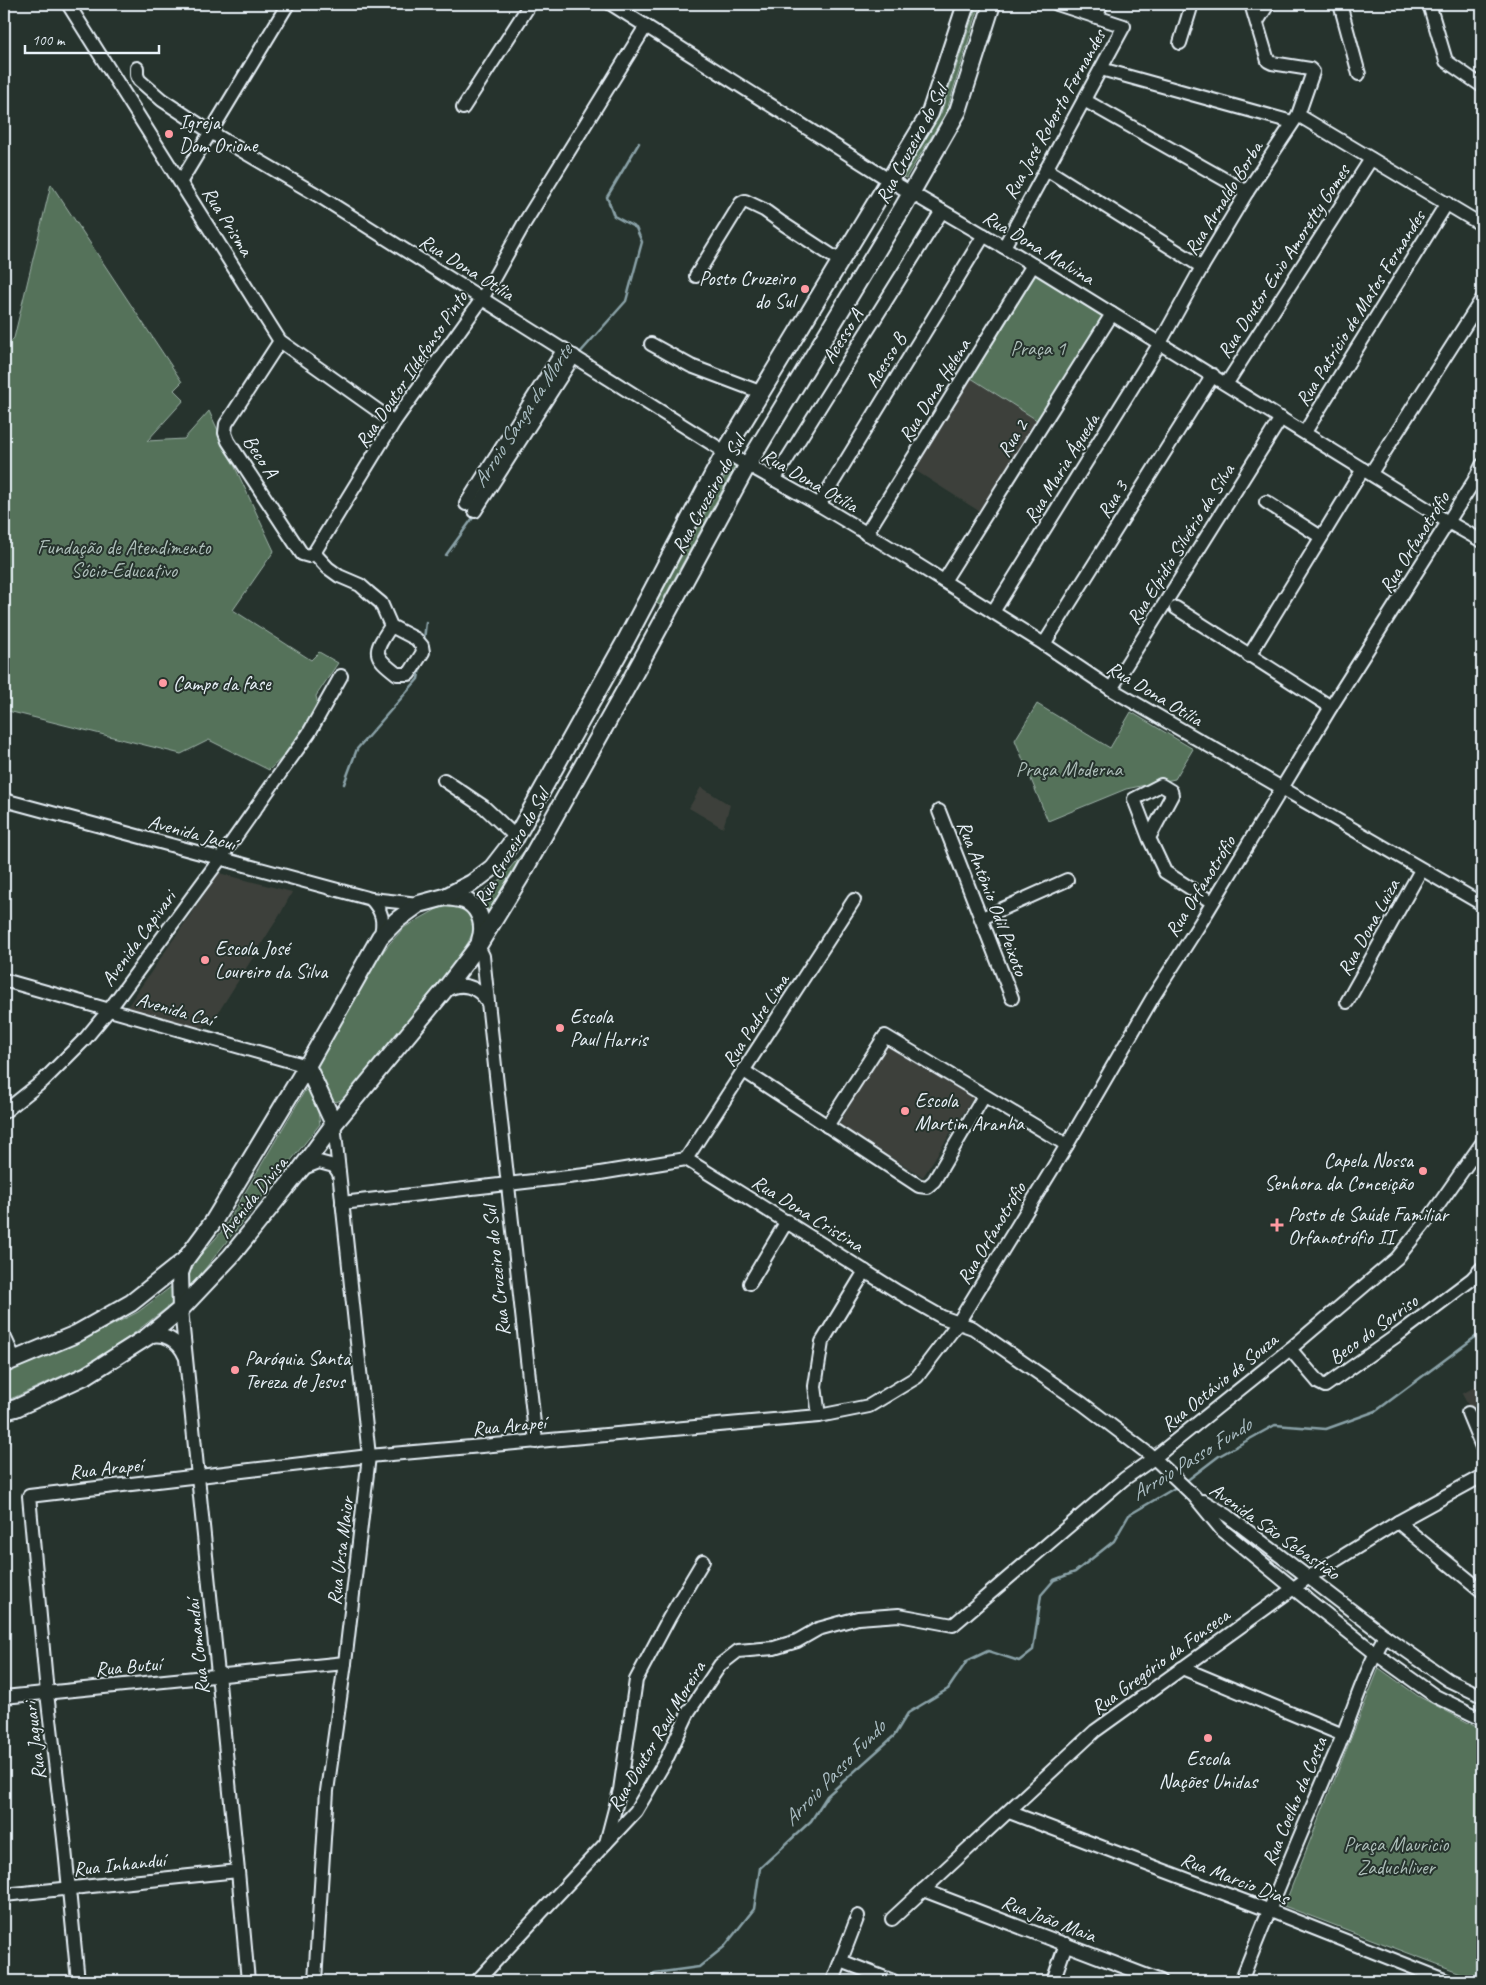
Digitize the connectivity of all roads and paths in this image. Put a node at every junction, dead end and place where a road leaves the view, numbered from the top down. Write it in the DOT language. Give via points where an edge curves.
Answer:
graph roads {
  1 [pos="68,4"];
  2 [pos="288,4"];
  3 [pos="530,4"];
  4 [pos="611,4"];
  5 [pos="966,4"];
  6 [pos="992,4"];
  7 [pos="1057,4"];
  8 [pos="1101,4"];
  9 [pos="1192,4"];
  10 [pos="1251,4"];
  11 [pos="1268,4"];
  12 [pos="1340,4"];
  13 [pos="1429,4"];
  14 [pos="1097,17"];
  15 [pos="1256,22"];
  16 [pos="646,26"];
  17 [pos="1180,43"];
  18 [pos="137,68"];
  19 [pos="1101,69"];
  20 [pos="1359,74"];
  21 [pos="1482,86"];
  22 [pos="1084,100"];
  23 [pos="463,108"];
  24 [pos="1295,118"];
  25 [pos="212,133"];
  26 [pos="1371,159"];
  27 [pos="1046,169"];
  28 [pos="889,180"];
  29 [pos="181,181"];
  30 [pos="1247,192"];
  31 [pos="911,193"];
  32 [pos="1447,203"];
  33 [pos="942,212"];
  34 [pos="1482,225"];
  35 [pos="984,235"];
  36 [pos="1004,247"];
  37 [pos="840,261"];
  38 [pos="1033,265"];
  39 [pos="1202,267"];
  40 [pos="696,276"];
  41 [pos="482,299"];
  42 [pos="1482,300"];
  43 [pos="1112,314"];
  44 [pos="280,341"];
  45 [pos="1160,343"];
  46 [pos="651,344"];
  47 [pos="569,352"];
  48 [pos="1212,375"];
  49 [pos="1227,383"];
  50 [pos="760,392"];
  51 [pos="1281,418"];
  52 [pos="394,422"];
  53 [pos="1304,432"];
  54 [pos="725,452"];
  55 [pos="747,466"];
  56 [pos="1481,469"];
  57 [pos="1367,471"];
  58 [pos="774,480"];
  59 [pos="1266,502"];
  60 [pos="819,505"];
  61 [pos="471,507"];
  62 [pos="1448,522"];
  63 [pos="866,534"];
  64 [pos="1321,537"];
  65 [pos="1482,541"];
  66 [pos="314,554"];
  67 [pos="944,581"];
  68 [pos="1176,608"];
  69 [pos="993,612"];
  70 [pos="391,626"];
  71 [pos="1044,644"];
  72 [pos="1249,656"];
  73 [pos="341,676"];
  74 [pos="1111,689"];
  75 [pos="1331,707"];
  76 [pos="444,780"];
  77 [pos="1282,789"];
  78 [pos="4,800"];
  79 [pos="939,811"];
  80 [pos="516,837"];
  81 [pos="1149,838"];
  82 [pos="220,859"];
  83 [pos="1422,870"];
  84 [pos="1068,880"];
  85 [pos="445,897"];
  86 [pos="371,899"];
  87 [pos="854,900"];
  88 [pos="1212,902"];
  89 [pos="419,904"];
  90 [pos="1482,904"];
  91 [pos="982,918"];
  92 [pos="380,937"];
  93 [pos="478,946"];
  94 [pos="4,980"];
  95 [pos="443,992"];
  96 [pos="1012,998"];
  97 [pos="1347,1002"];
  98 [pos="489,1006"];
  99 [pos="109,1010"];
  100 [pos="306,1066"];
  101 [pos="744,1071"];
  102 [pos="984,1096"];
  103 [pos="4,1112"];
  104 [pos="334,1124"];
  105 [pos="827,1126"];
  106 [pos="1482,1143"];
  107 [pos="1067,1145"];
  108 [pos="686,1159"];
  109 [pos="301,1169"];
  110 [pos="339,1173"];
  111 [pos="508,1184"];
  112 [pos="342,1203"];
  113 [pos="787,1221"];
  114 [pos="185,1260"];
  115 [pos="1482,1268"];
  116 [pos="865,1271"];
  117 [pos="750,1283"];
  118 [pos="181,1309"];
  119 [pos="958,1323"];
  120 [pos="4,1336"];
  121 [pos="147,1337"];
  122 [pos="1290,1349"];
  123 [pos="186,1359"];
  124 [pos="9,1362"];
  125 [pos="12,1412"];
  126 [pos="1468,1414"];
  127 [pos="820,1416"];
  128 [pos="536,1442"];
  129 [pos="1482,1447"];
  130 [pos="369,1456"];
  131 [pos="1154,1458"];
  132 [pos="1482,1476"];
  133 [pos="198,1477"];
  134 [pos="1190,1492"];
  135 [pos="29,1496"];
  136 [pos="1398,1522"];
  137 [pos="703,1561"];
  138 [pos="1309,1577"];
  139 [pos="1293,1588"];
  140 [pos="1482,1591"];
  141 [pos="953,1625"];
  142 [pos="1385,1636"];
  143 [pos="1375,1653"];
  144 [pos="345,1663"];
  145 [pos="1182,1668"];
  146 [pos="218,1677"];
  147 [pos="47,1693"];
  148 [pos="1482,1696"];
  149 [pos="4,1697"];
  150 [pos="1482,1719"];
  151 [pos="1343,1735"];
  152 [pos="1009,1812"];
  153 [pos="606,1846"];
  154 [pos="238,1871"];
  155 [pos="69,1888"];
  156 [pos="923,1890"];
  157 [pos="4,1894"];
  158 [pos="1268,1910"];
  159 [pos="858,1916"];
  160 [pos="892,1919"];
  161 [pos="1066,1944"];
  162 [pos="841,1961"];
  163 [pos="78,1981"];
  164 [pos="248,1981"];
  165 [pos="315,1981"];
  166 [pos="477,1981"];
  167 [pos="833,1981"];
  168 [pos="893,1981"];
  169 [pos="1052,1981"];
  170 [pos="1161,1981"];
  171 [pos="1241,1981"];
  172 [pos="1447,1981"];
  1 -- 29 [label="street, Rua Prisma"];
  2 -- 25 [label="street"];
  3 -- 23 [label="street"];
  4 -- 16 [label="street, Rua Dona Malvina"];
  5 -- 28 [label="main road, Rua Cruzeiro do Sul" via="930,113"];
  6 -- 31 [label="main road, Rua Cruzeiro do Sul" via="958,111"];
  7 -- 14 [label="street"];
  8 -- 14 [label="street"];
  9 -- 17 [label="street"];
  10 -- 15 [label="street"];
  11 -- 15 [label="street"];
  12 -- 20 [label="street"];
  13 -- 21 [label="street" via="1446,61"];
  14 -- 19 [label="street, Rua José Roberto Fernandes" via="1124,26"];
  15 -- 24 [label="street, Rua Arnaldo Borba" via="1268,61 1313,72"];
  16 -- 28 [label="street, Rua Dona Malvina"];
  16 -- 41 [label="street, Rua Doutor Ildefonso Pinto" via="525,222"];
  18 -- 25 [label="street, Rua Dona Otília" via="139,80 162,100"];
  19 -- 22 [label="street, Rua José Roberto Fernandes"];
  19 -- 24 [label="street"];
  22 -- 27 [label="street, Rua José Roberto Fernandes"];
  22 -- 30 [label="street"];
  24 -- 26 [label="street"];
  24 -- 30 [label="street, Rua Arnaldo Borba"];
  25 -- 29 [label="street"];
  25 -- 41 [label="street, Rua Dona Otília"];
  26 -- 32 [label="street"];
  26 -- 49 [label="street, Rua Doutor Enio Amoretty Gomes"];
  27 -- 36 [label="street, Rua José Roberto Fernandes"];
  27 -- 39 [label="street"];
  28 -- 31 [label="street, Rua Dona Malvina"];
  28 -- 37 [label="main road, Rua Cruzeiro do Sul"];
  29 -- 44 [label="street, Rua Prisma"];
  30 -- 39 [label="street, Rua Arnaldo Borba"];
  31 -- 33 [label="street, Rua Dona Malvina"];
  31 -- 55 [label="main road, Rua Cruzeiro do Sul"];
  32 -- 34 [label="street"];
  32 -- 53 [label="street, Rua Patrício de Matos Fernandes"];
  33 -- 35 [label="street, Rua Dona Malvina"];
  33 -- 58 [label="street, Acesso A"];
  35 -- 36 [label="street, Rua Dona Malvina"];
  35 -- 60 [label="street, Acesso B"];
  36 -- 38 [label="street, Rua Dona Malvina"];
  37 -- 40 [label="street" via="764,210 744,201"];
  37 -- 50 [label="main road, Rua Cruzeiro do Sul"];
  38 -- 43 [label="street, Rua Dona Malvina"];
  38 -- 63 [label="street, Rua Dona Helena"];
  39 -- 45 [label="street, Rua Arnaldo Borba"];
  41 -- 47 [label="street, Rua Dona Otília"];
  41 -- 52 [label="street, Rua Doutor Ildefonso Pinto"];
  42 -- 57 [label="street"];
  43 -- 45 [label="street, Rua Dona Malvina"];
  43 -- 67 [label="street, Rua 2"];
  44 -- 52 [label="street, Rua Prisma"];
  44 -- 66 [label="street, Beco A" via="226,424 225,433 302,554"];
  45 -- 48 [label="street, Rua Dona Malvina"];
  45 -- 69 [label="street, Rua Maria Águeda"];
  46 -- 50 [label="street" via="691,366"];
  47 -- 54 [label="street, Rua Dona Otília"];
  47 -- 61 [label="street"];
  48 -- 49 [label="street, Rua Dona Malvina"];
  48 -- 71 [label="street, Rua 3"];
  49 -- 51 [label="street, Rua Dona Malvina"];
  50 -- 54 [label="main road, Rua Cruzeiro do Sul"];
  51 -- 53 [label="street, Rua Dona Malvina"];
  51 -- 74 [label="street, Rua Elpídio Silvério da Silva"];
  52 -- 66 [label="street, Rua Doutor Ildefonso Pinto"];
  53 -- 57 [label="street, Rua Dona Malvina"];
  54 -- 55 [label="street, Rua Dona Otília"];
  54 -- 80 [label="main road, Rua Cruzeiro do Sul" via="626,640"];
  55 -- 58 [label="street, Rua Dona Otília"];
  55 -- 93 [label="main road, Rua Cruzeiro do Sul" via="521,876"];
  56 -- 62 [label="street, Rua Orfanotrófio"];
  57 -- 62 [label="street, Rua Dona Malvina"];
  57 -- 64 [label="street"];
  58 -- 60 [label="street, Rua Dona Otília"];
  59 -- 64 [label="street"];
  60 -- 63 [label="street, Rua Dona Otília"];
  62 -- 65 [label="street, Rua Dona Malvina"];
  62 -- 75 [label="street, Rua Orfanotrófio"];
  63 -- 67 [label="street, Rua Dona Otília"];
  64 -- 72 [label="street"];
  66 -- 70 [label="street" via="328,568 360,585 381,603"];
  67 -- 69 [label="street, Rua Dona Otília"];
  68 -- 72 [label="street"];
  69 -- 71 [label="street, Rua Dona Otília"];
  71 -- 74 [label="street, Rua Dona Otília"];
  72 -- 75 [label="street"];
  73 -- 82 [label="street, Avenida Capivari" via="308,733"];
  74 -- 77 [label="street, Rua Dona Otília"];
  75 -- 77 [label="street, Rua Orfanotrófio"];
  76 -- 80 [label="street" via="484,807"];
  77 -- 83 [label="street, Rua Dona Otília"];
  77 -- 88 [label="street, Rua Orfanotrófio"];
  78 -- 82 [label="street, Avenida Jacuí"];
  79 -- 91 [label="street, Rua Antônio Odil Peixoto"];
  80 -- 85 [label="main road, Rua Cruzeiro do Sul" via="492,868"];
  81 -- 88 [label="street" via="1165,872"];
  82 -- 86 [label="street, Avenida Jacuí"];
  82 -- 99 [label="street, Avenida Capivari"];
  83 -- 90 [label="street, Rua Dona Otília"];
  83 -- 97 [label="street, Rua Dona Luiza"];
  84 -- 91 [label="street"];
  85 -- 89 [label="main road, Avenida Divisa"];
  85 -- 93 [label="main road" via="468,902 475,908 483,927"];
  86 -- 89 [label="street, Avenida Jacuí"];
  86 -- 92 [label="street" via="384,922"];
  87 -- 101 [label="street, Rua Padre Lima"];
  88 -- 107 [label="street, Rua Orfanotrófio" via="1152,997"];
  89 -- 92 [label="main road, Avenida Divisa"];
  91 -- 96 [label="street, Rua Antônio Odil Peixoto"];
  92 -- 100 [label="main road, Avenida Divisa"];
  93 -- 95 [label="main road, Avenida Divisa"];
  93 -- 98 [label="street, Rua Cruzeiro do Sul" via="483,956"];
  94 -- 99 [label="street, Avenida Caí"];
  95 -- 98 [label="street" via="450,987 470,986"];
  95 -- 104 [label="main road, Avenida Divisa"];
  98 -- 111 [label="street, Rua Cruzeiro do Sul"];
  99 -- 100 [label="street, Avenida Caí"];
  99 -- 103 [label="street, Avenida Capivari" via="43,1081"];
  100 -- 104 [label="main road"];
  100 -- 114 [label="main road, Avenida Divisa" via="213,1222"];
  101 -- 105 [label="street"];
  101 -- 108 [label="street, Rua Padre Lima"];
  102 -- 105 [label="street" via="885,1036"];
  102 -- 105 [label="street" via="934,1181 927,1187 919,1186"];
  102 -- 107 [label="street"];
  104 -- 109 [label="main road, Avenida Divisa"];
  104 -- 110 [label="street, Rua Ursa Maior"];
  106 -- 122 [label="street, Rua Octávio de Souza" via="1397,1258"];
  107 -- 119 [label="street, Rua Orfanotrófio"];
  108 -- 111 [label="street"];
  108 -- 113 [label="street, Rua Dona Cristina"];
  109 -- 110 [label="street" via="319,1162 334,1166"];
  109 -- 118 [label="main road, Avenida Divisa" via="231,1256"];
  110 -- 112 [label="street, Rua Ursa Maior"];
  111 -- 112 [label="street"];
  111 -- 128 [label="street, Rua Cruzeiro do Sul"];
  112 -- 130 [label="street, Rua Ursa Maior"];
  113 -- 116 [label="street, Rua Dona Cristina"];
  113 -- 117 [label="street"];
  114 -- 118 [label="main road" via="180,1273"];
  114 -- 124 [label="main road, Avenida Divisa" via="131,1303 76,1334"];
  115 -- 122 [label="street, Beco do Sorriso" via="1399,1334 1325,1386"];
  116 -- 119 [label="street, Rua Dona Cristina" via="942,1317"];
  116 -- 127 [label="street" via="822,1342 815,1386"];
  118 -- 121 [label="main road, Avenida Divisa"];
  118 -- 123 [label="street, Rua Comandaí"];
  119 -- 127 [label="street, Rua Arapeí" via="917,1377 869,1406"];
  119 -- 131 [label="street, Rua Dona Cristina" via="973,1328"];
  120 -- 124 [label="street"];
  121 -- 123 [label="street" via="166,1336 182,1350"];
  121 -- 125 [label="main road, Avenida Divisa" via="87,1376"];
  122 -- 131 [label="street, Rua Octávio de Souza"];
  123 -- 133 [label="street, Rua Comandaí"];
  126 -- 129 [label="street"];
  127 -- 128 [label="street, Rua Arapeí"];
  128 -- 130 [label="street, Rua Arapeí"];
  130 -- 133 [label="street, Rua Arapeí"];
  130 -- 144 [label="street, Rua Ursa Maior"];
  131 -- 134 [label="street, Rua Dona Cristina"];
  131 -- 141 [label="street, Rua Octávio de Souza" via="1124,1479"];
  132 -- 136 [label="street, Rua Gregório da Fonseca"];
  133 -- 135 [label="street, Rua Arapeí"];
  133 -- 146 [label="street, Rua Comandaí"];
  134 -- 138 [label="street, Avenida São Sebastião" via="1228,1516"];
  134 -- 139 [label="street, Avenida São Sebastião" via="1222,1529"];
  135 -- 147 [label="street, Rua Jaguari"];
  136 -- 138 [label="street, Rua Gregório da Fonseca"];
  136 -- 140 [label="street"];
  137 -- 153 [label="street" via="636,1680 620,1790"];
  138 -- 139 [label="street, Rua Gregório da Fonseca"];
  138 -- 142 [label="street, Avenida São Sebastião"];
  139 -- 143 [label="street, Avenida São Sebastião"];
  139 -- 145 [label="street, Rua Gregório da Fonseca"];
  141 -- 153 [label="street, Rua Doutor Raul Moreira" via="899,1615 858,1618 818,1629 797,1641 774,1648 738,1652 720,1665 689,1710 666,1760 636,1812"];
  142 -- 143 [label="street, Rua Coelho da Costa"];
  142 -- 148 [label="street, Avenida São Sebastião" via="1448,1680"];
  143 -- 150 [label="street, Avenida São Sebastião" via="1435,1696"];
  143 -- 151 [label="street, Rua Coelho da Costa"];
  144 -- 146 [label="street, Rua Butuí"];
  144 -- 165 [label="street, Rua Ursa Maior" via="327,1791"];
  145 -- 151 [label="street"];
  145 -- 152 [label="street, Rua Gregório da Fonseca" via="1095,1731"];
  146 -- 147 [label="street, Rua Butuí"];
  146 -- 154 [label="street, Rua Comandaí"];
  147 -- 149 [label="street, Rua Butuí"];
  147 -- 155 [label="street, Rua Jaguari"];
  151 -- 158 [label="street, Rua Coelho da Costa"];
  152 -- 156 [label="street, Rua Gregório da Fonseca"];
  152 -- 158 [label="street, Rua Marcio Dias"];
  153 -- 166 [label="street, Rua Doutor Raul Moreira"];
  154 -- 155 [label="street, Rua Inhanduí"];
  154 -- 164 [label="street, Rua Comandaí"];
  155 -- 157 [label="street, Rua Inhanduí"];
  155 -- 163 [label="street, Rua Jaguari"];
  156 -- 160 [label="street, Rua Gregório da Fonseca"];
  156 -- 161 [label="street, Rua João Maia"];
  158 -- 171 [label="street, Rua Coelho da Costa"];
  158 -- 172 [label="street, Rua Marcio Dias"];
  159 -- 162 [label="street"];
  161 -- 169 [label="street"];
  161 -- 170 [label="street, Rua João Maia"];
  162 -- 167 [label="street"];
  162 -- 168 [label="street"];
}
